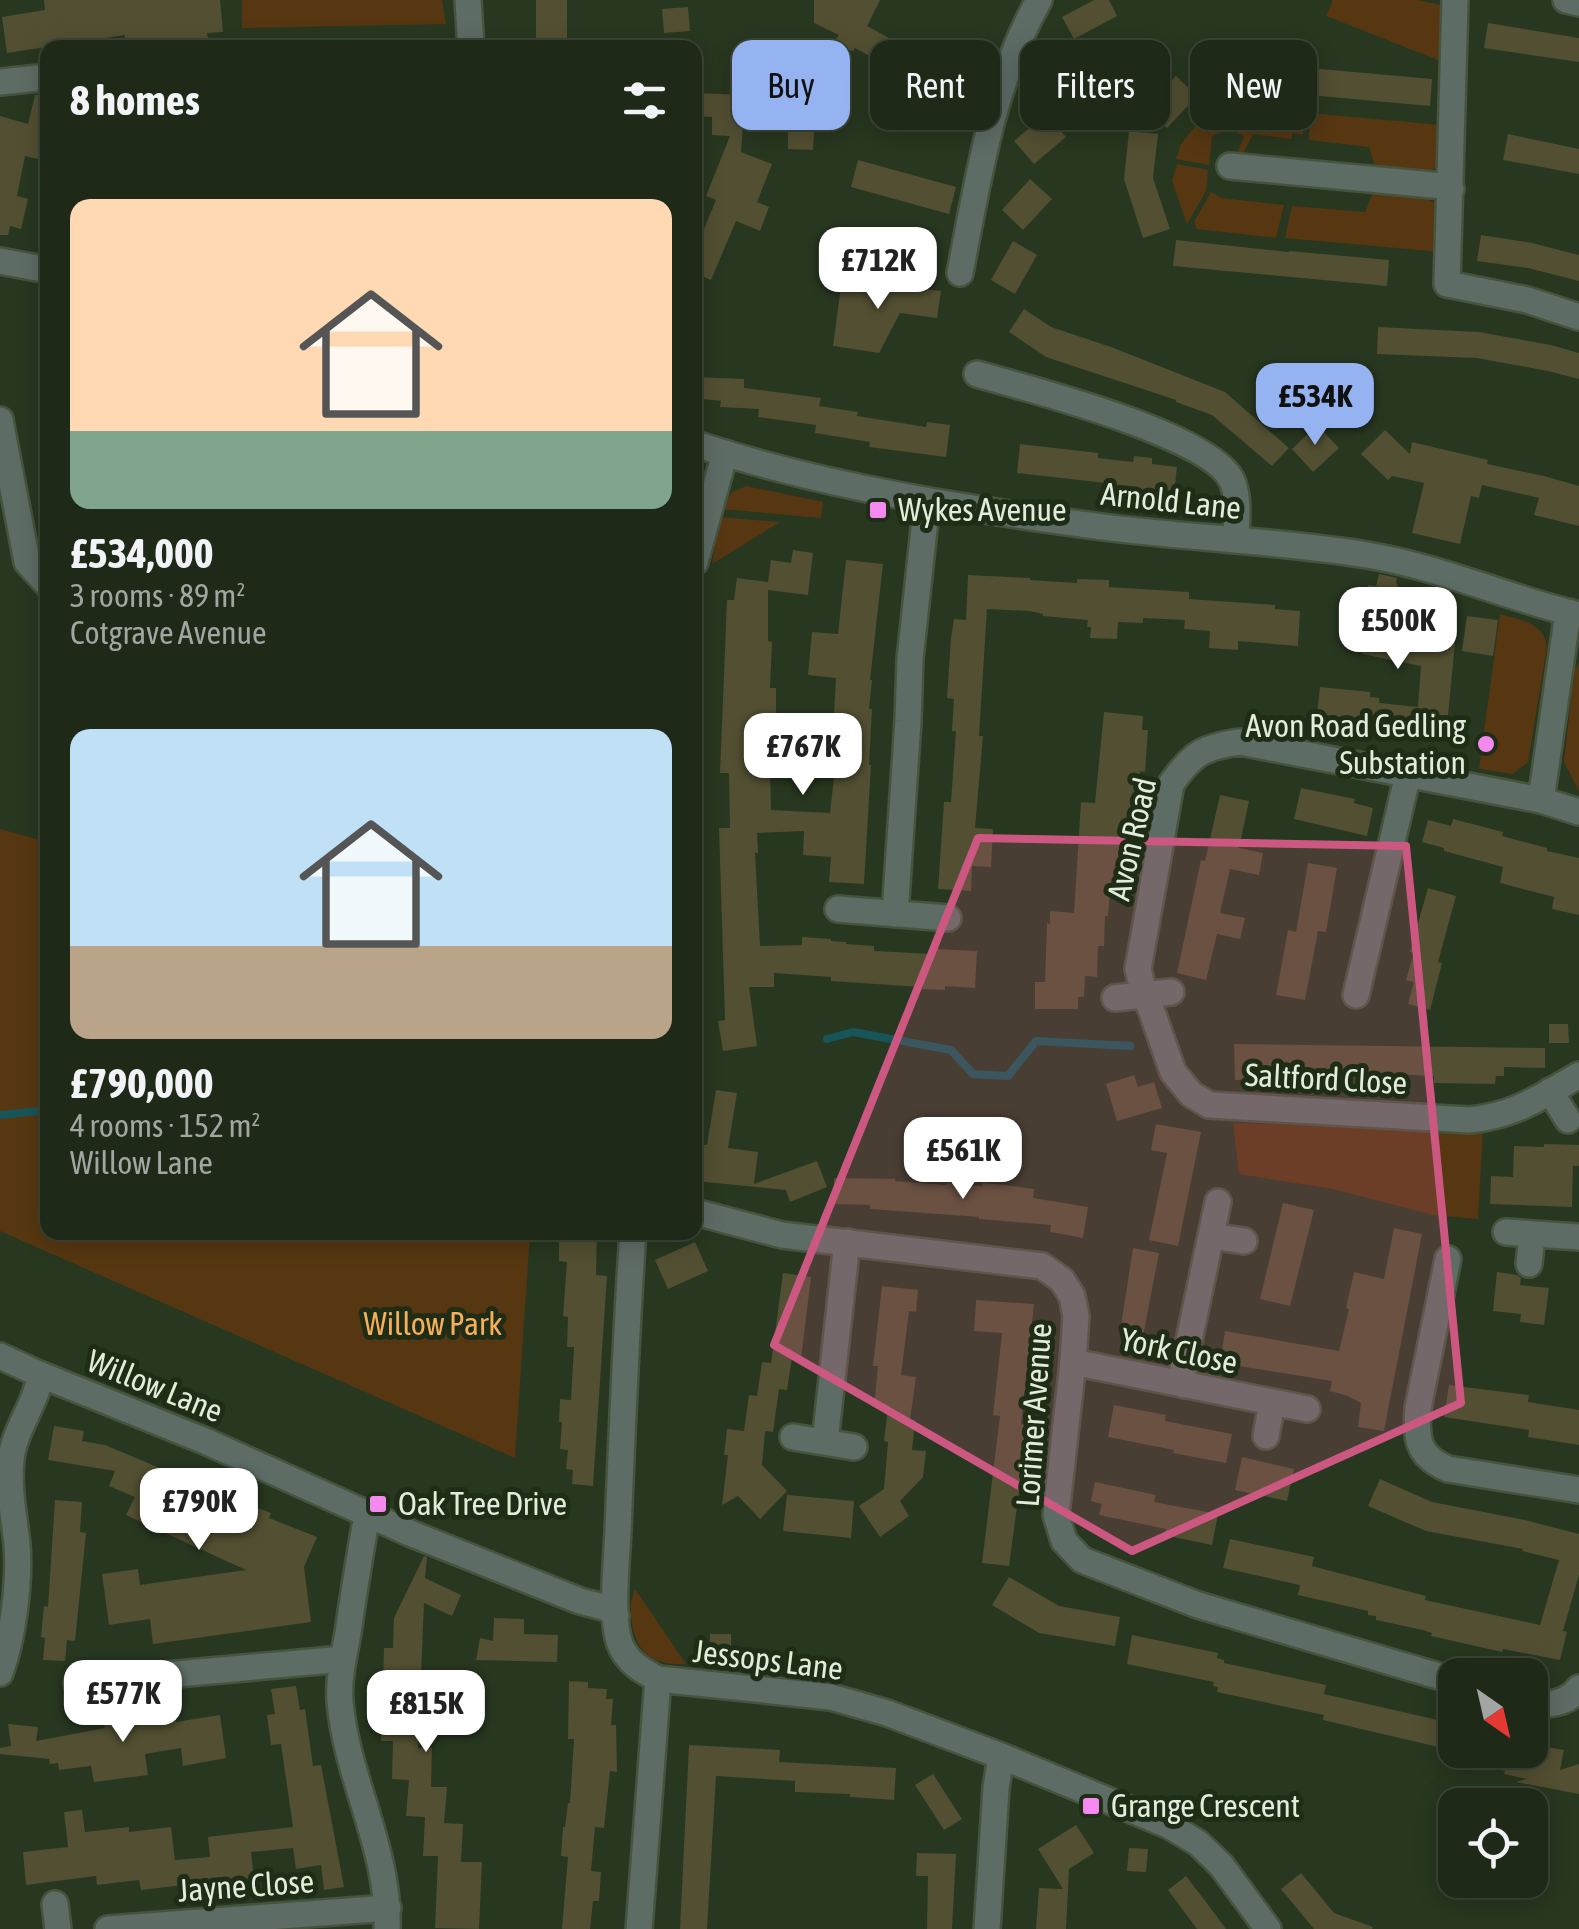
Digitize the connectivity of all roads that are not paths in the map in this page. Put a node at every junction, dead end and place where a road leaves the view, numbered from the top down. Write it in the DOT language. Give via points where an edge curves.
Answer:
graph roads {
  1 [pos="468,0"];
  2 [pos="1040,0"];
  3 [pos="1456,0"];
  4 [pos="1566,0"];
  5 [pos="1579,3"];
  6 [pos="470,40"];
  7 [pos="40,78"];
  8 [pos="0,82"];
  9 [pos="1230,166"];
  10 [pos="1450,189"];
  11 [pos="0,260"];
  12 [pos="40,268"];
  13 [pos="960,273"];
  14 [pos="1579,316"];
  15 [pos="977,374"];
  16 [pos="0,420"];
  17 [pos="702,446"];
  18 [pos="725,453"];
  19 [pos="927,501"];
  20 [pos="702,537"];
  21 [pos="1236,540"];
  22 [pos="40,577"];
  23 [pos="1573,614"];
  24 [pos="1408,774"];
  25 [pos="1541,800"];
  26 [pos="1579,812"];
  27 [pos="838,909"];
  28 [pos="895,914"];
  29 [pos="948,918"];
  30 [pos="1172,992"];
  31 [pos="1356,995"];
  32 [pos="1115,998"];
  33 [pos="1147,1002"];
  34 [pos="1579,1074"];
  35 [pos="1550,1091"];
  36 [pos="1568,1120"];
  37 [pos="1218,1202"];
  38 [pos="702,1214"];
  39 [pos="1211,1236"];
  40 [pos="1579,1237"];
  41 [pos="632,1240"];
  42 [pos="1244,1241"];
  43 [pos="846,1242"];
  44 [pos="1448,1259"];
  45 [pos="1529,1264"];
  46 [pos="0,1356"];
  47 [pos="1073,1362"];
  48 [pos="39,1374"];
  49 [pos="1184,1385"];
  50 [pos="1272,1404"];
  51 [pos="1306,1409"];
  52 [pos="1266,1436"];
  53 [pos="793,1437"];
  54 [pos="825,1442"];
  55 [pos="854,1447"];
  56 [pos="1579,1490"];
  57 [pos="370,1516"];
  58 [pos="616,1616"];
  59 [pos="343,1660"];
  60 [pos="0,1673"];
  61 [pos="1438,1675"];
  62 [pos="658,1679"];
  63 [pos="77,1683"];
  64 [pos="1579,1688"];
  65 [pos="1548,1706"];
  66 [pos="1001,1756"];
  67 [pos="388,1918"];
  68 [pos="108,1929"];
  69 [pos="639,1929"];
  70 [pos="987,1929"];
  71 [pos="1268,1929"];
  1 -- 6 [label="street"];
  2 -- 13 [label="street" via="1001,84"];
  3 -- 10 [label="street"];
  4 -- 5 [label="street"];
  7 -- 8 [label="street"];
  9 -- 10 [label="street"];
  10 -- 14 [label="street" via="1446,284"];
  11 -- 12 [label="street"];
  15 -- 21 [label="street" via="1100,410 1198,450 1230,476"];
  16 -- 22 [label="street" via="27,562"];
  17 -- 18 [label="street, Arnold Lane"];
  18 -- 19 [label="street, Arnold Lane"];
  18 -- 20 [label="street"];
  19 -- 21 [label="street, Arnold Lane"];
  19 -- 28 [label="street"];
  21 -- 23 [label="street, Arnold Lane" via="1370,555"];
  23 -- 25 [label="street"];
  24 -- 25 [label="street, Avon Road"];
  24 -- 31 [label="street" via="1352,964"];
  24 -- 33 [label="street, Avon Road" via="1240,742 1211,746 1186,763 1172,784 1138,969"];
  25 -- 26 [label="street, Avon Road"];
  27 -- 28 [label="street"];
  28 -- 29 [label="street"];
  30 -- 33 [label="street"];
  32 -- 33 [label="street"];
  33 -- 35 [label="street, Saltford Close" via="1172,1072 1208,1105 1468,1120 1494,1118"];
  34 -- 35 [label="street, Saltford Close"];
  35 -- 36 [label="street"];
  37 -- 39 [label="street"];
  38 -- 43 [label="street, Lorimer Avenue" via="782,1236"];
  39 -- 42 [label="street"];
  39 -- 49 [label="street"];
  40 -- 45 [label="street" via="1519,1233"];
  41 -- 58 [label="street, Jessops Lane"];
  43 -- 47 [label="street, Lorimer Avenue" via="1042,1266 1072,1296"];
  43 -- 54 [label="street"];
  44 -- 56 [label="street" via="1418,1408 1416,1433 1424,1452 1448,1469"];
  46 -- 48 [label="street, Willow Lane"];
  47 -- 49 [label="street, York Close"];
  47 -- 61 [label="street, Lorimer Avenue" via="1056,1515 1064,1541 1082,1560 1198,1605"];
  48 -- 57 [label="street, Willow Lane" via="206,1440"];
  48 -- 60 [label="street" via="11,1455 18,1589"];
  49 -- 50 [label="street, York Close"];
  50 -- 51 [label="street, York Close"];
  50 -- 52 [label="street, York Close"];
  53 -- 54 [label="street"];
  54 -- 55 [label="street"];
  57 -- 58 [label="street, Willow Lane"];
  57 -- 59 [label="street"];
  58 -- 62 [label="street, Jessops Lane" via="626,1657"];
  59 -- 63 [label="street" via="126,1667"];
  59 -- 67 [label="street" via="346,1741 382,1866"];
  62 -- 66 [label="street, Jessops Lane" via="832,1696"];
  62 -- 69 [label="street"];
  64 -- 65 [label="street"];
  66 -- 70 [label="street"];
  66 -- 71 [label="street, Jessops Lane" via="1198,1843 1222,1864"];
  67 -- 68 [label="street, Jayne Close"];
}
